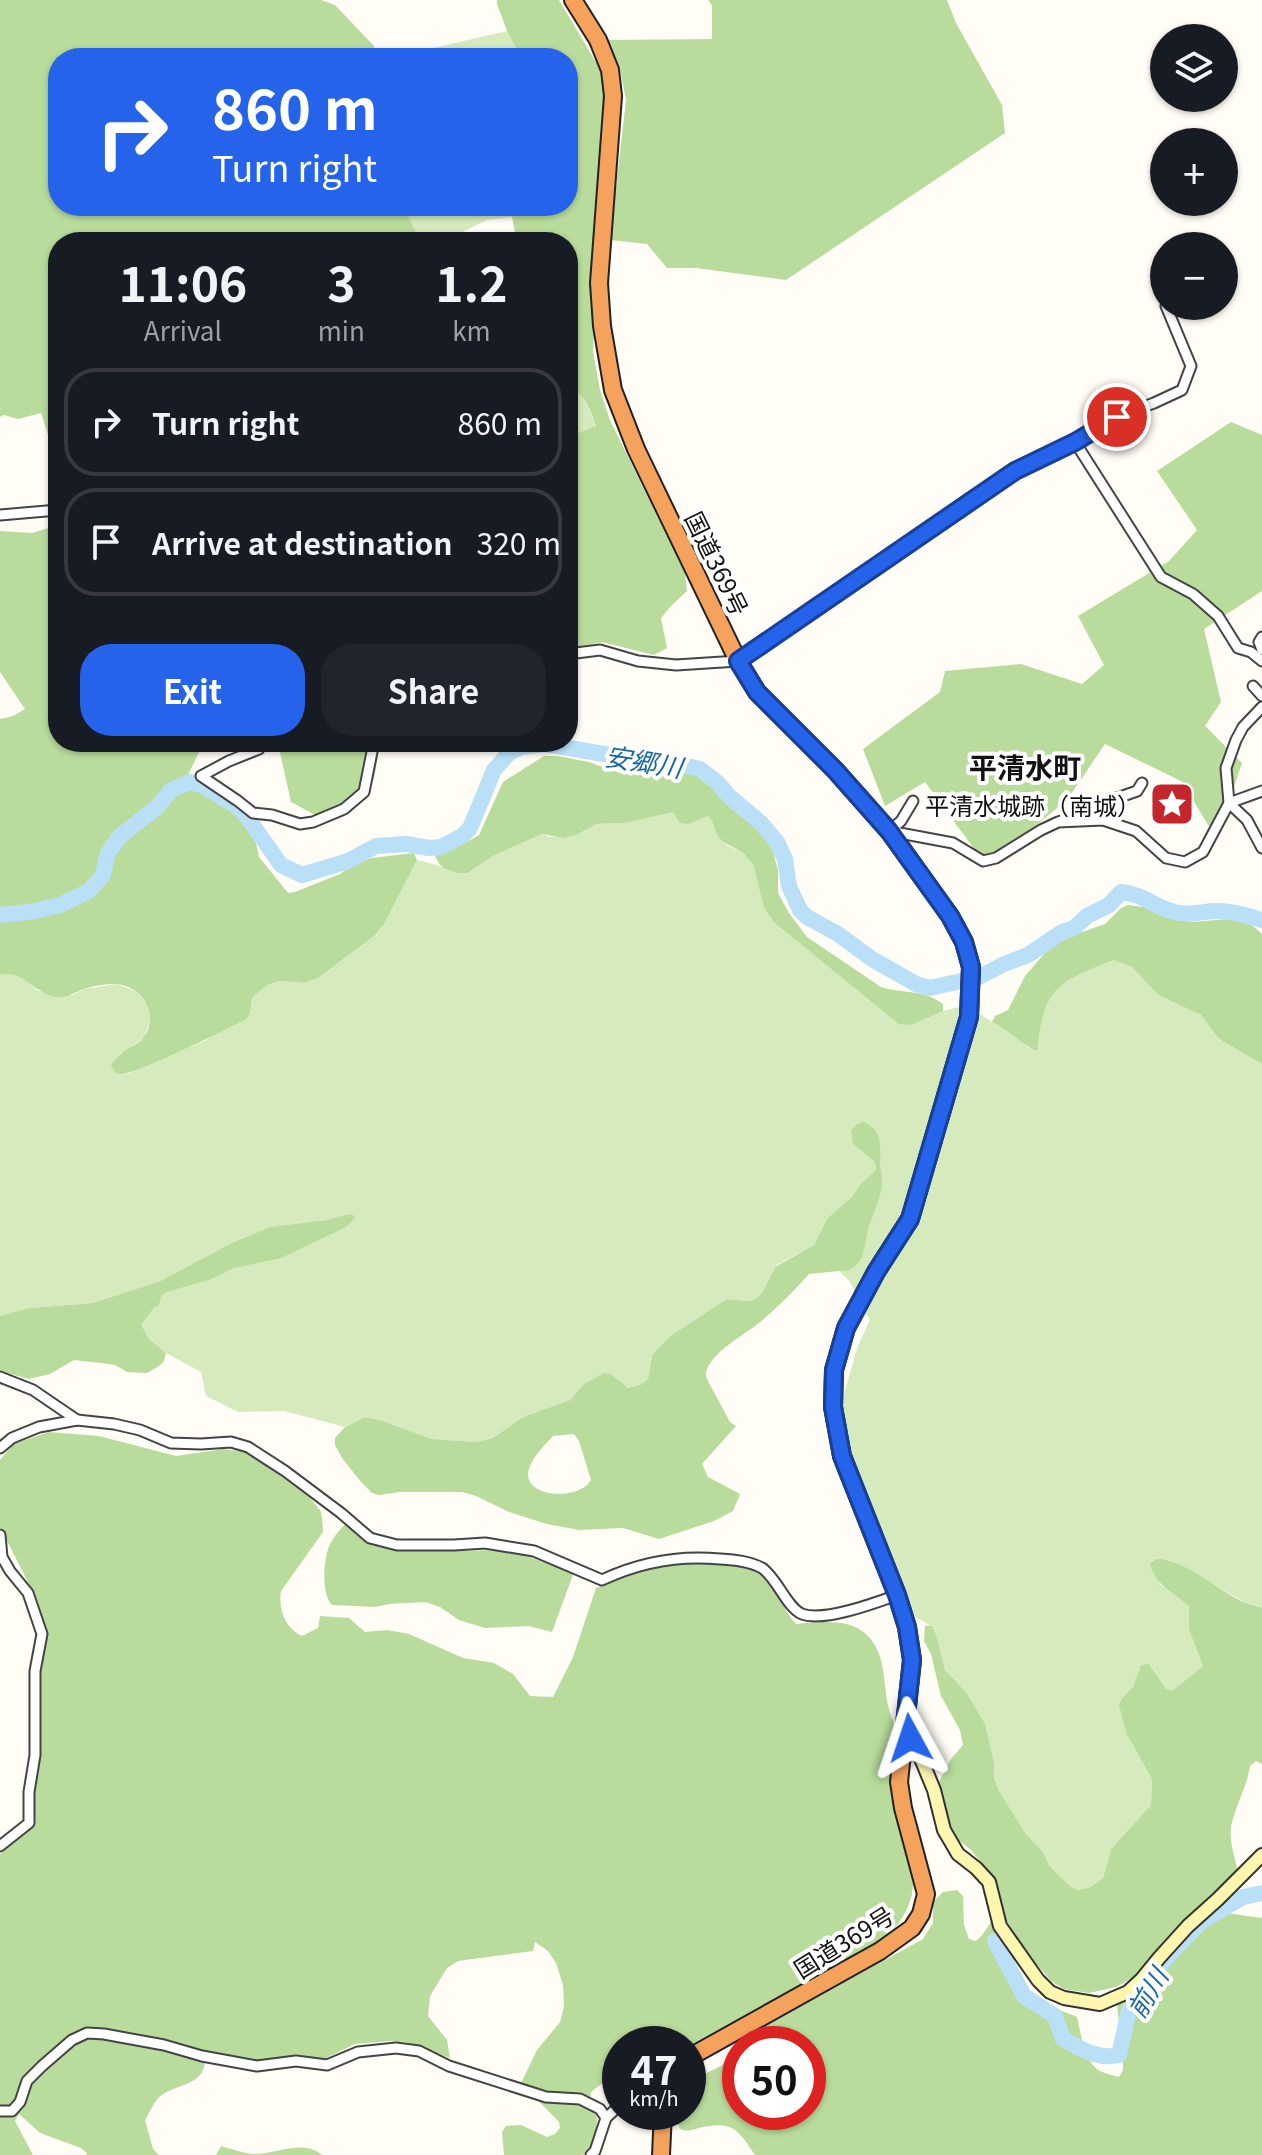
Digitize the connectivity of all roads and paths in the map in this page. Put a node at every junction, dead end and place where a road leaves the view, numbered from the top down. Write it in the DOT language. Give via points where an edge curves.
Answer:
graph roads {
  1 [pos="573,0"];
  2 [pos="1172,320"];
  3 [pos="1075,442"];
  4 [pos="48,511"];
  5 [pos="0,515"];
  6 [pos="1262,637"];
  7 [pos="1262,650"];
  8 [pos="578,653"];
  9 [pos="738,661"];
  10 [pos="1262,661"];
  11 [pos="1253,686"];
  12 [pos="1262,696"];
  13 [pos="1262,707"];
  14 [pos="252,752"];
  15 [pos="372,752"];
  16 [pos="1142,783"];
  17 [pos="1262,791"];
  18 [pos="913,801"];
  19 [pos="1229,803"];
  20 [pos="1058,822"];
  21 [pos="889,831"];
  22 [pos="1262,848"];
  23 [pos="0,1377"];
  24 [pos="77,1420"];
  25 [pos="0,1448"];
  26 [pos="0,1535"];
  27 [pos="897,1595"];
  28 [pos="904,1733"];
  29 [pos="0,1846"];
  30 [pos="1262,1855"];
  31 [pos="706,2048"];
  32 [pos="0,2111"];
  33 [pos="602,2112"];
  34 [pos="602,2130"];
  35 [pos="663,2130"];
  36 [pos="663,2152"];
  37 [pos="591,2155"];
  1 -- 9 [label="highway, 国道369号" via="598,40 613,96 599,283 613,390"];
  2 -- 3 [label="street" via="1191,366 1182,390 1117,417"];
  3 -- 9 [label="street" via="1015,471"];
  3 -- 10 [label="street" via="1161,577 1202,601 1224,623 1238,648"];
  4 -- 5 [label="street"];
  6 -- 7 [label="street"];
  8 -- 9 [label="street" via="600,650 676,665"];
  9 -- 21 [label="highway, 国道369号" via="757,692"];
  11 -- 12 [label="street"];
  13 -- 19 [label="street" via="1243,727 1226,768"];
  14 -- 15 [label="street" via="201,776 253,813 300,824 344,809 364,792"];
  16 -- 20 [label="street" via="1137,791"];
  17 -- 19 [label="street"];
  18 -- 21 [label="street"];
  19 -- 20 [label="street" via="1203,852 1185,862 1166,858 1136,831 1103,820"];
  19 -- 22 [label="street" via="1247,820"];
  20 -- 21 [label="street" via="983,861 953,843"];
  21 -- 27 [label="highway, 国道369号" via="950,916 971,967 969,1015 910,1219 846,1328 834,1370 833,1407 842,1456"];
  23 -- 24 [label="street" via="33,1390"];
  24 -- 25 [label="street" via="39,1427"];
  24 -- 27 [label="street" via="140,1430 171,1443 231,1442 248,1447 370,1538 397,1545 485,1543 534,1551 602,1580 659,1560 693,1556 746,1562 763,1569 802,1614 853,1610"];
  26 -- 29 [label="street" via="2,1557 28,1593 42,1634 35,1671 29,1823"];
  27 -- 28 [label="highway, 国道369号" via="912,1660"];
  28 -- 30 [label="main road" via="915,1744 934,1790 944,1830 958,1854 989,1882 1000,1926 1038,1980 1064,1998 1100,2004 1128,1992"];
  28 -- 31 [label="highway, 国道369号" via="899,1782 926,1894 921,1914 912,1928 880,1951"];
  32 -- 33 [label="street" via="12,2111 27,2081 87,2033 257,2066 296,2061 327,2065 358,2052 419,2051 546,2097 580,2099"];
  34 -- 37 [label="street"];
  35 -- 36 [label="highway"];
}
